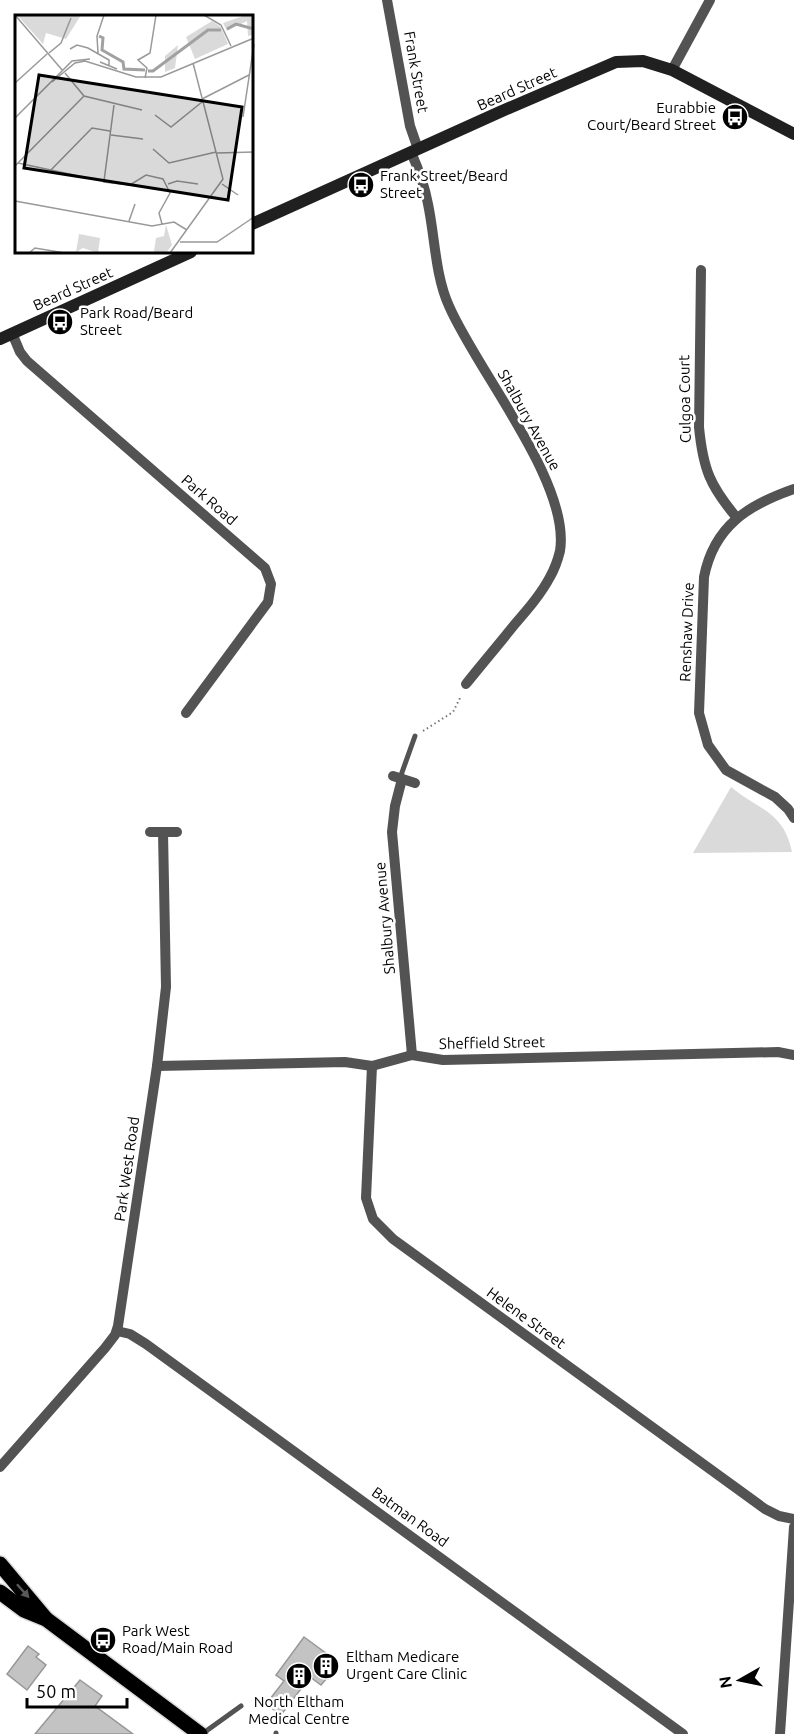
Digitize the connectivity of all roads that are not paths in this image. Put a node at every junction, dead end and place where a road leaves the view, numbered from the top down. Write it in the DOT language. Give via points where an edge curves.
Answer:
graph roads {
  1 [pos="387,0"];
  2 [pos="710,0"];
  3 [pos="672,70"];
  4 [pos="794,134"];
  5 [pos="415,151"];
  6 [pos="254,223"];
  7 [pos="187,254"];
  8 [pos="701,270"];
  9 [pos="12,333"];
  10 [pos="0,339"];
  11 [pos="794,489"];
  12 [pos="737,518"];
  13 [pos="466,684"];
  14 [pos="186,713"];
  15 [pos="415,736"];
  16 [pos="398,777"];
  17 [pos="415,783"];
  18 [pos="794,818"];
  19 [pos="150,832"];
  20 [pos="164,832"];
  21 [pos="177,832"];
  22 [pos="412,1055"];
  23 [pos="794,1055"];
  24 [pos="157,1066"];
  25 [pos="372,1066"];
  26 [pos="117,1331"];
  27 [pos="0,1467"];
  28 [pos="794,1519"];
  29 [pos="794,1527"];
  30 [pos="0,1564"];
  31 [pos="0,1592"];
  32 [pos="46,1619"];
  33 [pos="241,1706"];
  34 [pos="201,1734"];
  35 [pos="683,1734"];
  36 [pos="780,1734"];
  1 -- 5 [label="street, Frank Street"];
  2 -- 3 [label="street"];
  3 -- 4 [label="street, Beard Street"];
  3 -- 5 [label="street, Beard Street" via="643,61 616,62"];
  5 -- 6 [label="street, Beard Street"];
  5 -- 13 [label="street, Shalbury Avenue" via="447,303 544,476 560,532 560,552 538,597"];
  7 -- 9 [label="street, Beard Street"];
  8 -- 12 [label="street, Culgoa Court" via="701,450 717,494"];
  9 -- 10 [label="street, Beard Street"];
  9 -- 14 [label="street, Park Road" via="27,361 265,568 271,584 268,602"];
  11 -- 12 [label="street, Renshaw Drive" via="755,505"];
  12 -- 18 [label="street, Renshaw Drive" via="707,561 699,714 708,745 726,770 765,791"];
  15 -- 16 [label="lane, Shalbury Avenue"];
  16 -- 17 [label="street"];
  16 -- 22 [label="street, Shalbury Avenue" via="392,832"];
  19 -- 20 [label="street"];
  20 -- 21 [label="street"];
  20 -- 24 [label="street, Park West Road" via="167,975"];
  22 -- 23 [label="street, Sheffield Street" via="443,1060 778,1052"];
  22 -- 25 [label="street, Sheffield Street"];
  24 -- 25 [label="street, Sheffield Street" via="345,1062"];
  24 -- 26 [label="street, Park West Road"];
  25 -- 28 [label="street, Helene Street" via="365,1190 369,1212 377,1225 765,1509"];
  26 -- 27 [label="street, Park West Road"];
  26 -- 35 [label="street, Batman Road" via="146,1344"];
  29 -- 36 [label="street"];
  30 -- 32 [label="main road, one-way"];
  31 -- 32 [label="main road" via="24,1610"];
  32 -- 34 [label="main road"];
  33 -- 34 [label="lane"];
}
